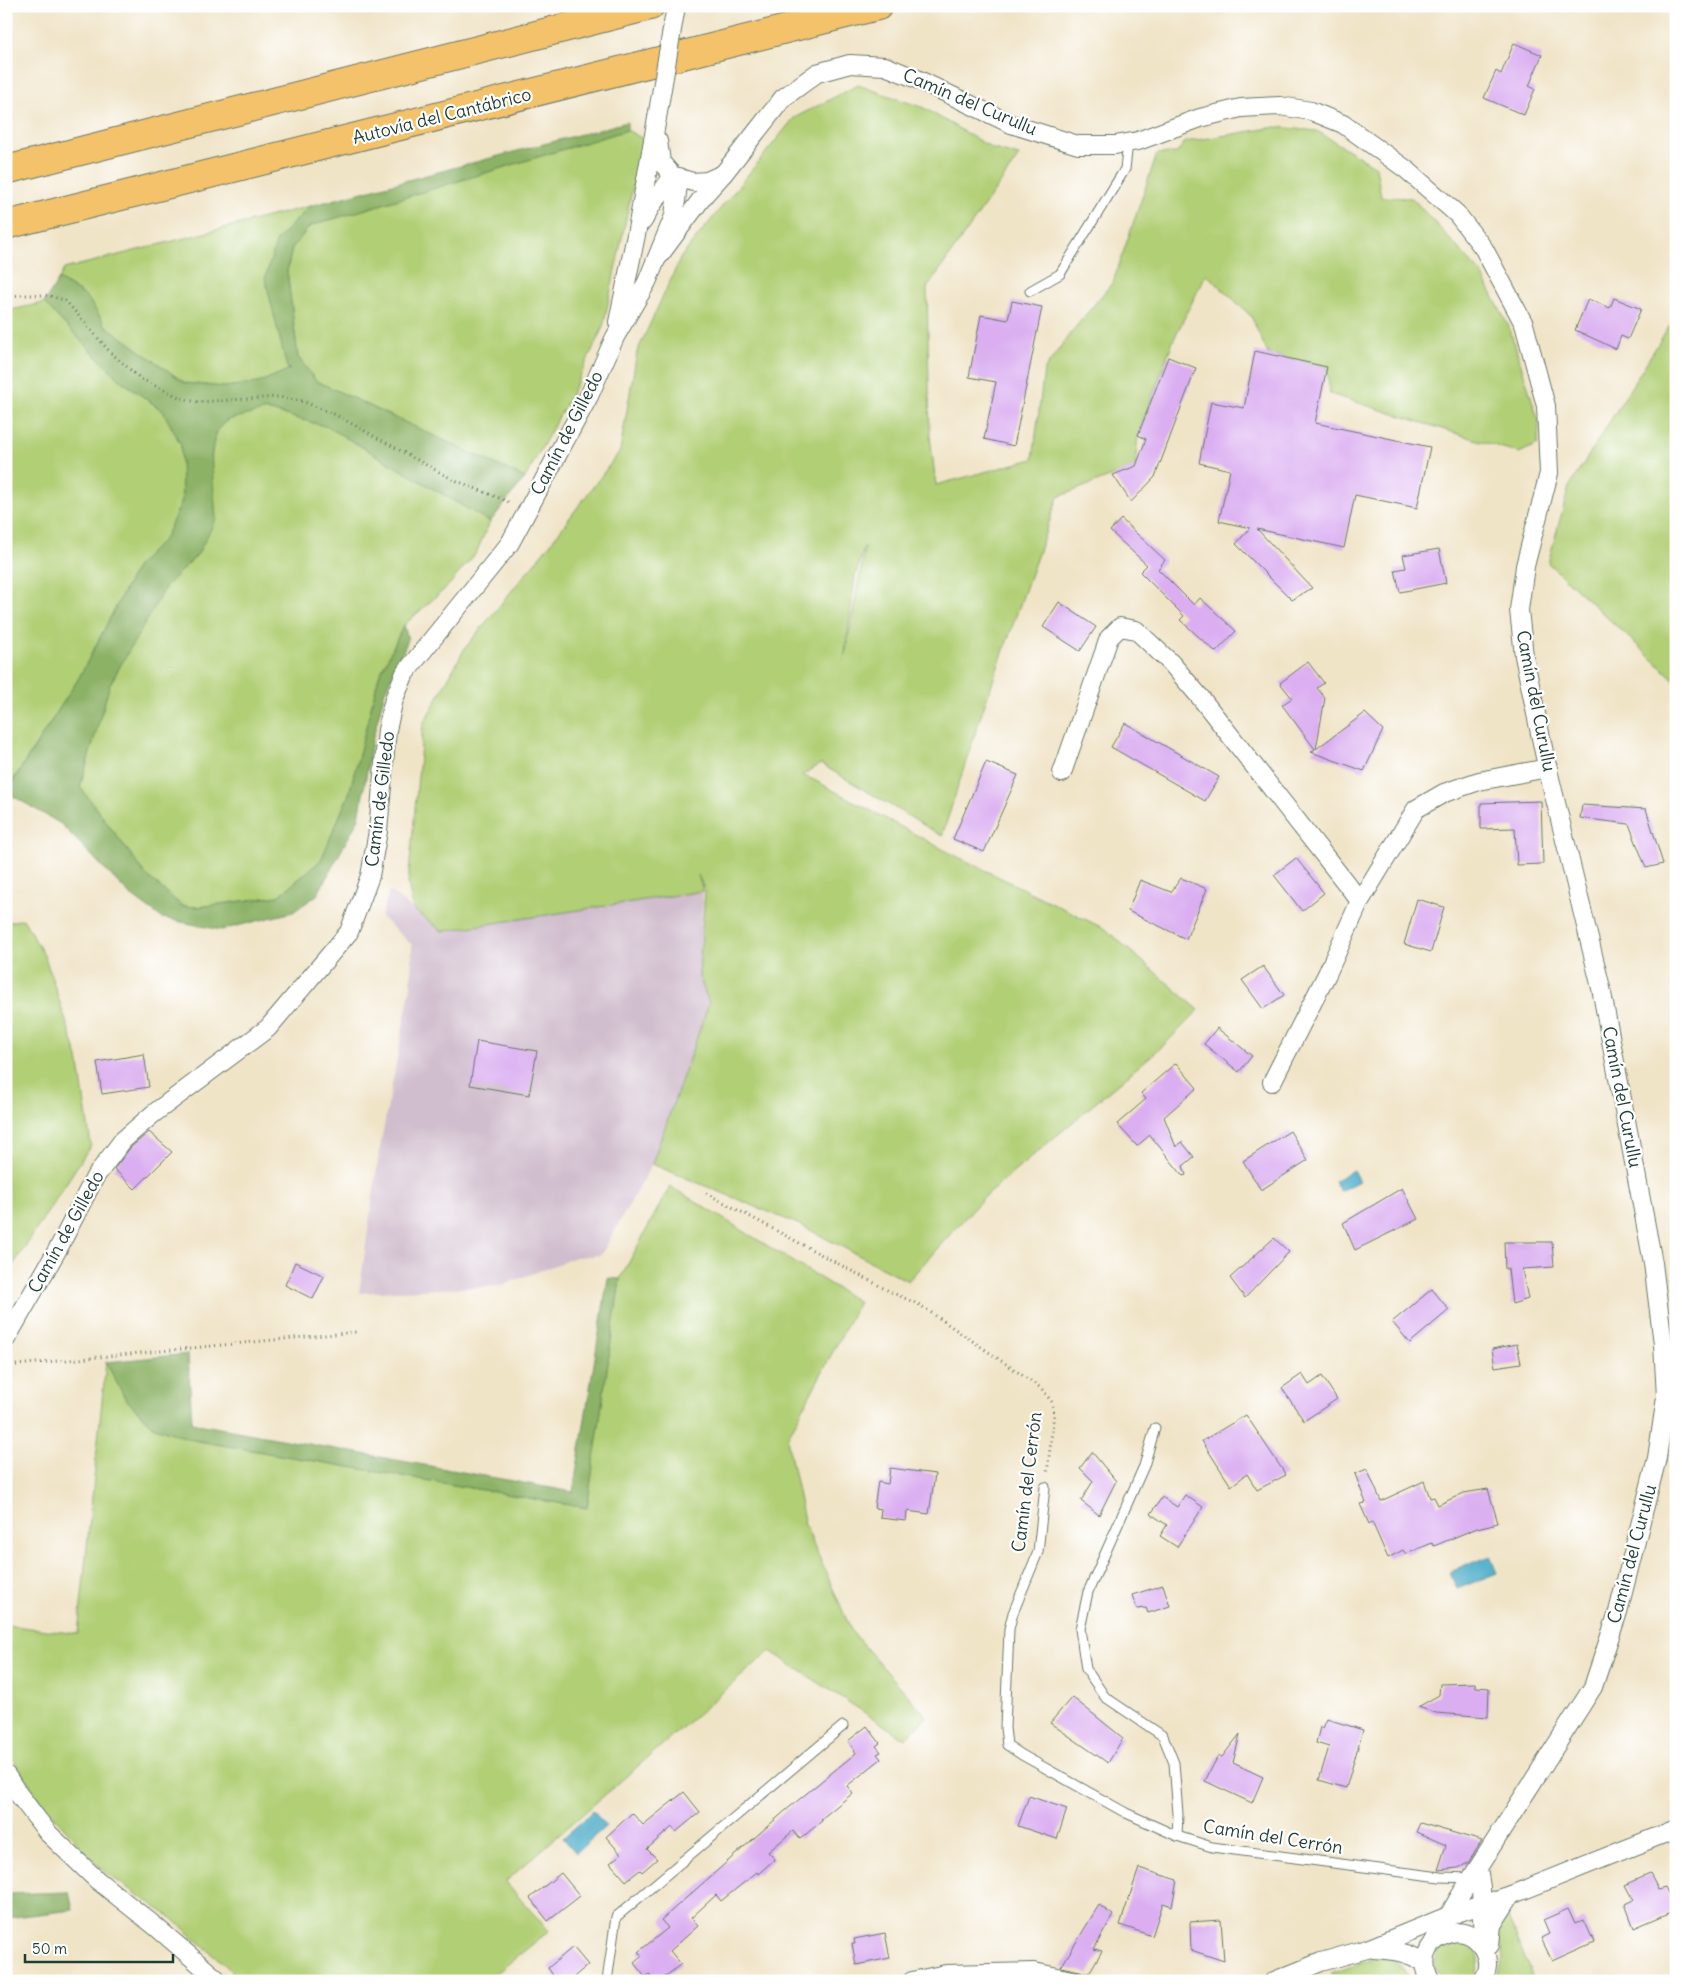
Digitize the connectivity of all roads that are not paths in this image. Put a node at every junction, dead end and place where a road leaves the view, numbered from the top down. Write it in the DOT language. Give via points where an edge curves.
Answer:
graph roads {
  1 [pos="650,6"];
  2 [pos="676,6"];
  3 [pos="878,6"];
  4 [pos="657,118"];
  5 [pos="1128,143"];
  6 [pos="6,170"];
  7 [pos="724,173"];
  8 [pos="676,177"];
  9 [pos="6,225"];
  10 [pos="636,235"];
  11 [pos="659,256"];
  12 [pos="1030,291"];
  13 [pos="615,336"];
  14 [pos="1548,768"];
  15 [pos="1062,773"];
  16 [pos="1360,901"];
  17 [pos="1272,1082"];
  18 [pos="6,1339"];
  19 [pos="1155,1428"];
  20 [pos="1046,1487"];
  21 [pos="843,1726"];
  22 [pos="6,1775"];
  23 [pos="1676,1829"];
  24 [pos="1176,1836"];
  25 [pos="1478,1885"];
  26 [pos="1511,1895"];
  27 [pos="1448,1916"];
  28 [pos="1434,1942"];
  29 [pos="1367,1949"];
  30 [pos="1483,1950"];
  31 [pos="1425,1964"];
  32 [pos="219,1981"];
  33 [pos="607,1981"];
  34 [pos="912,1981"];
  35 [pos="1076,1981"];
  36 [pos="1274,1981"];
  37 [pos="1431,1981"];
  38 [pos="1481,1981"];
  1 -- 6 [label="highway"];
  2 -- 4 [label="street, bridge"];
  3 -- 9 [label="highway, Autovía del Cantábrico"];
  4 -- 8 [label="street" via="661,162"];
  4 -- 10 [label="street, Camín de Gilledo"];
  5 -- 7 [label="street, Camín del Curullu" via="1078,145 1011,124 885,66 850,64 817,73 783,98"];
  5 -- 12 [label="lane" via="1126,169 1060,274"];
  5 -- 14 [label="street, Camín del Curullu" via="1200,118 1241,108 1280,106 1311,111 1342,124 1407,170 1457,214 1484,249 1524,324 1546,406 1549,473 1525,566 1520,610 1524,656"];
  7 -- 8 [label="street" via="707,181 692,182"];
  7 -- 11 [label="street, Camín de Gilledo"];
  8 -- 10 [label="street, Camín de Gilledo" via="651,206"];
  8 -- 11 [label="street, Camín de Gilledo" via="674,216"];
  10 -- 13 [label="street, Camín de Gilledo"];
  11 -- 13 [label="street, Camín de Gilledo"];
  13 -- 18 [label="street, Camín de Gilledo" via="589,396 510,543 405,673 394,699 387,730 378,831 370,876 349,932 268,1028 123,1140 95,1177"];
  14 -- 16 [label="street" via="1479,781 1444,793 1416,809"];
  14 -- 25 [label="street, Camín del Curullu" via="1601,988 1649,1238 1663,1344 1666,1397 1658,1458 1618,1612 1593,1687"];
  15 -- 16 [label="street" via="1109,638 1120,627 1136,630 1200,696"];
  16 -- 17 [label="street"];
  19 -- 24 [label="lane" via="1144,1466 1088,1592 1080,1629 1086,1669 1105,1697 1163,1736 1174,1763 1178,1814"];
  20 -- 24 [label="lane, Camín del Cerrón" via="1038,1552 1009,1629 1007,1745 1126,1813"];
  21 -- 33 [label="lane" via="616,1917"];
  22 -- 32 [label="street" via="48,1833 90,1874"];
  23 -- 26 [label="street"];
  24 -- 25 [label="lane, Camín del Cerrón" via="1212,1847 1440,1877"];
  25 -- 26 [label="street"];
  25 -- 27 [label="street, Camín del Curullu"];
  25 -- 27 [label="street"];
  25 -- 30 [label="street"];
  26 -- 30 [label="street" via="1492,1925"];
  27 -- 28 [label="street, Camín del Curullu"];
  27 -- 29 [label="street"];
  27 -- 30 [label="street"];
  28 -- 30 [label="street" via="1451,1933 1461,1933 1470,1936"];
  28 -- 31 [label="street, Camín del Curullu"];
  29 -- 31 [label="street" via="1403,1952"];
  29 -- 36 [label="street" via="1321,1962"];
  30 -- 38 [label="street"];
  31 -- 37 [label="street"];
  34 -- 35 [label="street" via="946,1974 1034,1972"];
}
